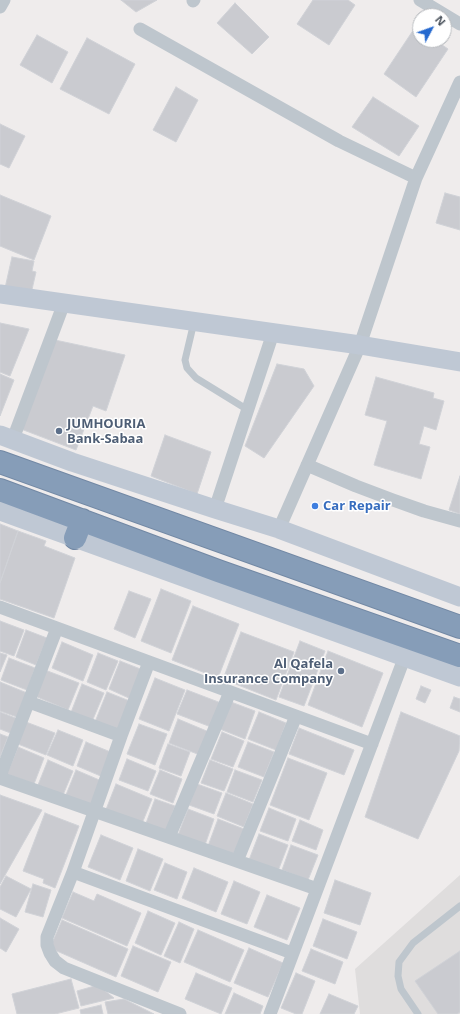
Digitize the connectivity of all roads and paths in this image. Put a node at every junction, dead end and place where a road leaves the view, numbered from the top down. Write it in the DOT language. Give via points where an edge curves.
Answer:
graph roads {
  1 [pos="4,0"];
  2 [pos="420,0"];
  3 [pos="0,7"];
  4 [pos="460,24"];
  5 [pos="140,29"];
  6 [pos="460,82"];
  7 [pos="416,178"];
  8 [pos="0,294"];
  9 [pos="64,303"];
  10 [pos="194,322"];
  11 [pos="273,333"];
  12 [pos="360,345"];
  13 [pos="460,362"];
  14 [pos="248,410"];
  15 [pos="7,437"];
  16 [pos="0,462"];
  17 [pos="307,465"];
  18 [pos="0,490"];
  19 [pos="215,509"];
  20 [pos="0,511"];
  21 [pos="460,521"];
  22 [pos="78,529"];
  23 [pos="279,529"];
  24 [pos="460,597"];
  25 [pos="0,607"];
  26 [pos="460,627"];
  27 [pos="57,628"];
  28 [pos="405,656"];
  29 [pos="460,656"];
  30 [pos="149,662"];
  31 [pos="460,677"];
  32 [pos="230,692"];
  33 [pos="29,702"];
  34 [pos="296,716"];
  35 [pos="121,736"];
  36 [pos="372,744"];
  37 [pos="0,777"];
  38 [pos="95,811"];
  39 [pos="169,837"];
  40 [pos="237,861"];
  41 [pos="73,872"];
  42 [pos="317,889"];
  43 [pos="460,906"];
  44 [pos="292,953"];
  45 [pos="180,1014"];
  46 [pos="270,1014"];
  47 [pos="418,1014"];
  1 -- 3 [label="street"];
  2 -- 4 [label="street"];
  5 -- 7 [label="street" via="340,141"];
  6 -- 7 [label="street"];
  7 -- 12 [label="street"];
  8 -- 9 [label="street"];
  9 -- 10 [label="street"];
  9 -- 15 [label="street"];
  10 -- 11 [label="street"];
  10 -- 14 [label="lane" via="185,360 187,368 196,378"];
  11 -- 12 [label="street"];
  11 -- 14 [label="street"];
  12 -- 13 [label="street"];
  12 -- 17 [label="street"];
  14 -- 19 [label="street"];
  15 -- 19 [label="street" via="72,462"];
  16 -- 26 [label="highway"];
  17 -- 21 [label="street" via="393,500"];
  17 -- 23 [label="street"];
  18 -- 22 [label="highway"];
  19 -- 23 [label="street"];
  20 -- 22 [label="street"];
  22 -- 28 [label="street"];
  22 -- 29 [label="highway" via="218,570"];
  23 -- 24 [label="street"];
  25 -- 27 [label="street"];
  27 -- 30 [label="street"];
  27 -- 33 [label="street"];
  28 -- 31 [label="street"];
  28 -- 36 [label="street"];
  30 -- 32 [label="street"];
  30 -- 35 [label="street"];
  32 -- 34 [label="street"];
  32 -- 39 [label="street"];
  33 -- 35 [label="street"];
  33 -- 37 [label="street"];
  34 -- 36 [label="street"];
  34 -- 40 [label="street"];
  35 -- 38 [label="street"];
  36 -- 42 [label="street"];
  37 -- 38 [label="street"];
  38 -- 39 [label="street"];
  38 -- 41 [label="street"];
  39 -- 40 [label="street"];
  40 -- 42 [label="street"];
  41 -- 44 [label="street"];
  41 -- 45 [label="street" via="47,937 47,945 55,961 64,968"];
  42 -- 44 [label="street"];
  43 -- 47 [label="lane" via="413,943 399,962 398,976 401,989"];
  44 -- 46 [label="street"];
}
